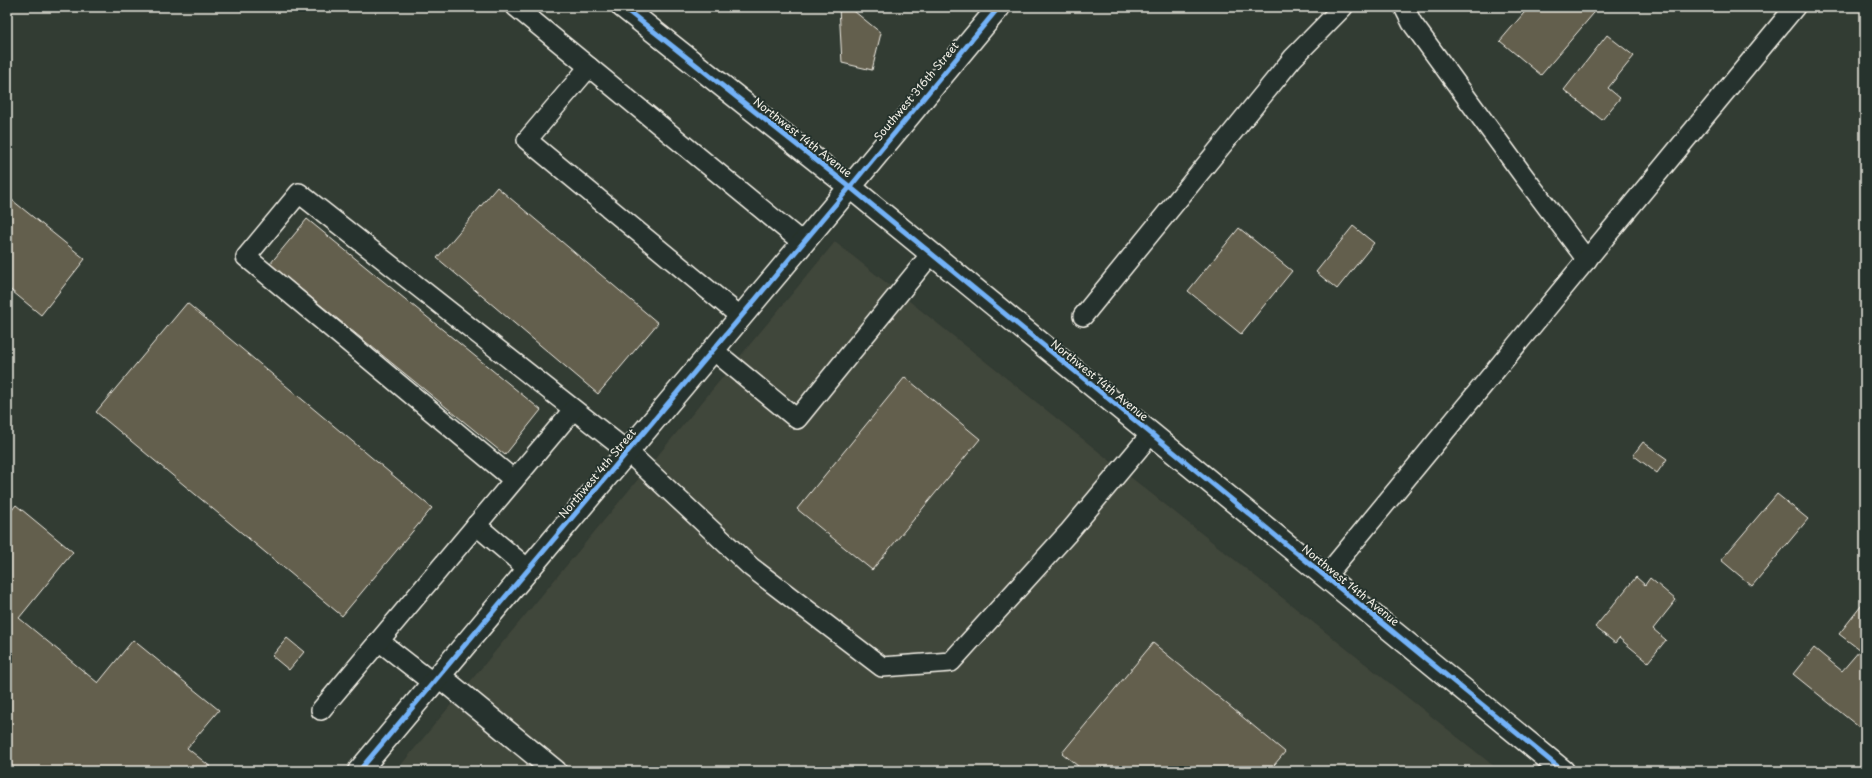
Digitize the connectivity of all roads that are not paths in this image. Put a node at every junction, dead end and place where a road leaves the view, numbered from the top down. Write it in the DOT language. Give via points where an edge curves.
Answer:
graph roads {
  1 [pos="516,7"];
  2 [pos="623,7"];
  3 [pos="998,7"];
  4 [pos="1343,7"];
  5 [pos="1404,7"];
  6 [pos="1795,7"];
  7 [pos="589,67"];
  8 [pos="850,187"];
  9 [pos="803,243"];
  10 [pos="931,254"];
  11 [pos="1587,260"];
  12 [pos="1083,316"];
  13 [pos="741,317"];
  14 [pos="713,350"];
  15 [pos="573,410"];
  16 [pos="1152,434"];
  17 [pos="628,452"];
  18 [pos="514,480"];
  19 [pos="476,525"];
  20 [pos="529,570"];
  21 [pos="1325,577"];
  22 [pos="379,641"];
  23 [pos="436,680"];
  24 [pos="321,710"];
  25 [pos="359,771"];
  26 [pos="555,771"];
  27 [pos="1563,771"];
  1 -- 7 [label="lane"];
  2 -- 8 [label="street, Northwest 14th Avenue"];
  3 -- 8 [label="street, Southwest 316th Street"];
  4 -- 12 [label="lane" via="1293,58"];
  5 -- 11 [label="lane" via="1417,30"];
  6 -- 11 [label="lane"];
  7 -- 9 [label="lane"];
  7 -- 13 [label="lane" via="527,140"];
  8 -- 9 [label="street, Northwest 4th Street"];
  8 -- 10 [label="street, Northwest 14th Avenue"];
  9 -- 13 [label="street, Northwest 4th Street"];
  10 -- 14 [label="lane" via="798,419"];
  10 -- 16 [label="street, Northwest 14th Avenue"];
  11 -- 21 [label="lane"];
  13 -- 14 [label="street, Northwest 4th Street"];
  14 -- 17 [label="street, Northwest 4th Street"];
  15 -- 17 [label="lane"];
  15 -- 18 [label="lane"];
  15 -- 18 [label="lane" via="299,193 246,257"];
  16 -- 17 [label="lane" via="1068,533 951,662 882,667 751,567"];
  16 -- 21 [label="street, Northwest 14th Avenue"];
  17 -- 20 [label="street, Northwest 4th Street"];
  18 -- 19 [label="lane"];
  19 -- 20 [label="lane"];
  19 -- 22 [label="lane"];
  20 -- 23 [label="street, Northwest 4th Street"];
  21 -- 27 [label="street, Northwest 14th Avenue"];
  22 -- 23 [label="lane"];
  22 -- 24 [label="lane"];
  23 -- 25 [label="street, Northwest 4th Street"];
  23 -- 26 [label="street"];
}
